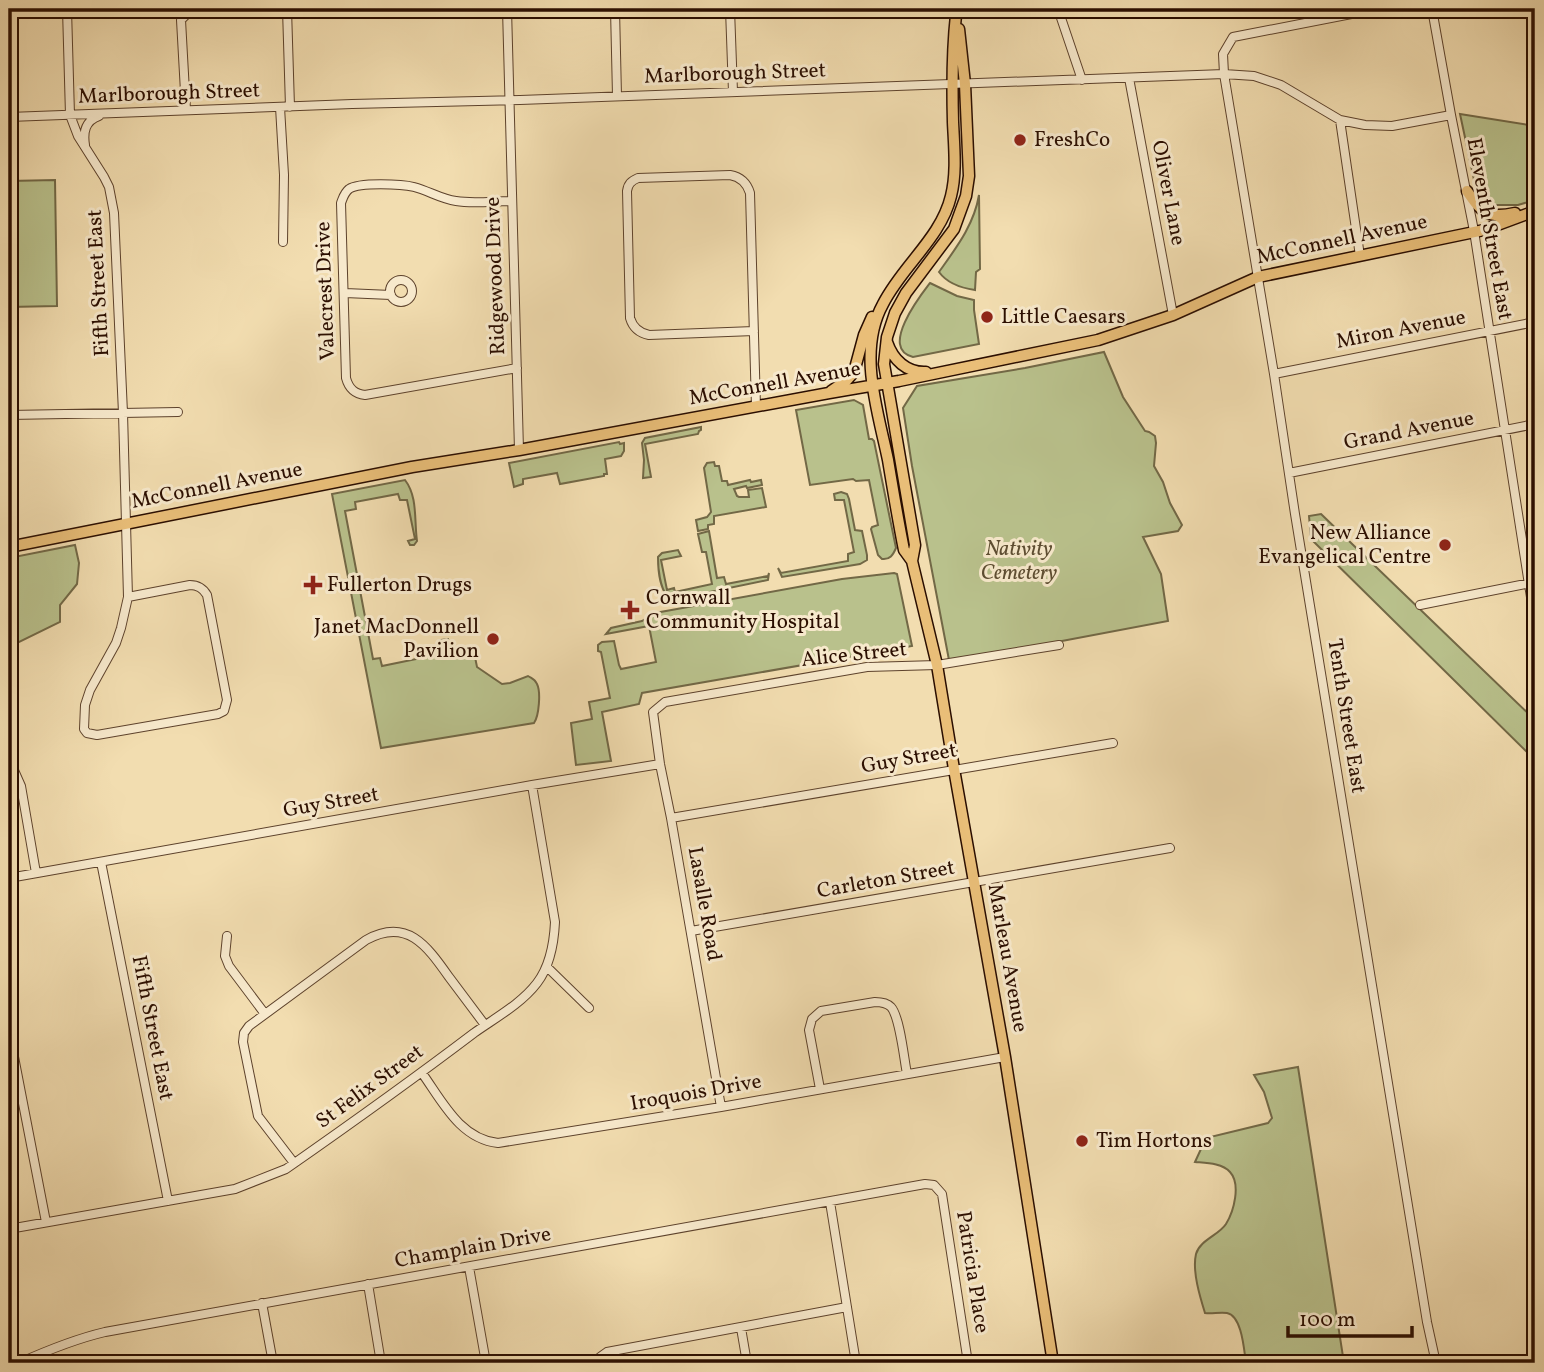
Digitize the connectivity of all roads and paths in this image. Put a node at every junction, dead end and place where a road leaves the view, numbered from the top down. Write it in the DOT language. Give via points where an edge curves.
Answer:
graph roads {
  1 [pos="67,9"];
  2 [pos="205,9"];
  3 [pos="288,9"];
  4 [pos="507,9"];
  5 [pos="615,9"];
  6 [pos="730,9"];
  7 [pos="1058,9"];
  8 [pos="1377,9"];
  9 [pos="1432,9"];
  10 [pos="188,10"];
  11 [pos="956,12"];
  12 [pos="1224,74"];
  13 [pos="1129,78"];
  14 [pos="1082,80"];
  15 [pos="953,84"];
  16 [pos="965,84"];
  17 [pos="733,92"];
  18 [pos="617,96"];
  19 [pos="510,101"];
  20 [pos="281,107"];
  21 [pos="290,107"];
  22 [pos="186,110"];
  23 [pos="112,113"];
  24 [pos="70,115"];
  25 [pos="1451,116"];
  26 [pos="9,117"];
  27 [pos="1340,120"];
  28 [pos="85,147"];
  29 [pos="1467,191"];
  30 [pos="511,201"];
  31 [pos="1535,210"];
  32 [pos="1474,231"];
  33 [pos="284,242"];
  34 [pos="1360,256"];
  35 [pos="1258,276"];
  36 [pos="345,293"];
  37 [pos="888,294"];
  38 [pos="391,295"];
  39 [pos="1173,315"];
  40 [pos="1535,322"];
  41 [pos="1490,330"];
  42 [pos="754,331"];
  43 [pos="886,339"];
  44 [pos="517,368"];
  45 [pos="940,372"];
  46 [pos="1274,373"];
  47 [pos="887,384"];
  48 [pos="874,386"];
  49 [pos="829,393"];
  50 [pos="756,407"];
  51 [pos="178,412"];
  52 [pos="123,413"];
  53 [pos="9,415"];
  54 [pos="1535,424"];
  55 [pos="1506,430"];
  56 [pos="519,450"];
  57 [pos="1289,473"];
  58 [pos="127,523"];
  59 [pos="9,547"];
  60 [pos="912,561"];
  61 [pos="1532,583"];
  62 [pos="128,597"];
  63 [pos="1420,605"];
  64 [pos="1535,623"];
  65 [pos="1059,645"];
  66 [pos="937,665"];
  67 [pos="656,709"];
  68 [pos="1112,743"];
  69 [pos="9,759"];
  70 [pos="660,764"];
  71 [pos="954,769"];
  72 [pos="533,785"];
  73 [pos="671,818"];
  74 [pos="1170,848"];
  75 [pos="101,862"];
  76 [pos="36,873"];
  77 [pos="9,878"];
  78 [pos="974,883"];
  79 [pos="691,931"];
  80 [pos="227,936"];
  81 [pos="547,967"];
  82 [pos="589,1008"];
  83 [pos="265,1014"];
  84 [pos="485,1025"];
  85 [pos="9,1031"];
  86 [pos="1006,1057"];
  87 [pos="422,1073"];
  88 [pos="907,1074"];
  89 [pos="820,1088"];
  90 [pos="721,1107"];
  91 [pos="294,1163"];
  92 [pos="937,1187"];
  93 [pos="168,1201"];
  94 [pos="830,1202"];
  95 [pos="46,1222"];
  96 [pos="9,1229"];
  97 [pos="469,1267"];
  98 [pos="368,1284"];
  99 [pos="262,1303"];
  100 [pos="847,1307"];
  101 [pos="741,1328"];
  102 [pos="19,1363"];
  103 [pos="272,1363"];
  104 [pos="381,1363"];
  105 [pos="486,1363"];
  106 [pos="598,1363"];
  107 [pos="747,1363"];
  108 [pos="856,1363"];
  109 [pos="968,1363"];
  110 [pos="1053,1363"];
  111 [pos="1437,1363"];
  1 -- 24 [label="street, Fifth Street East"];
  2 -- 10 [label="street" via="200,13"];
  3 -- 21 [label="street"];
  4 -- 19 [label="street, Ridgewood Drive"];
  5 -- 18 [label="street"];
  6 -- 17 [label="street"];
  7 -- 14 [label="street"];
  8 -- 12 [label="street" via="1233,37 1223,54"];
  9 -- 25 [label="street, Eleventh Street East"];
  10 -- 22 [label="street" via="181,20"];
  11 -- 15 [label="main road"];
  11 -- 16 [label="main road, Marleau Avenue"];
  12 -- 13 [label="street, Marlborough Street"];
  12 -- 27 [label="street, Marlborough Street" via="1254,76 1281,85"];
  12 -- 35 [label="street, Tenth Street East"];
  13 -- 14 [label="street, Marlborough Street"];
  13 -- 39 [label="street, Oliver Lane"];
  14 -- 16 [label="street, Marlborough Street"];
  15 -- 16 [label="street, Marlborough Street"];
  15 -- 17 [label="street, Marlborough Street"];
  15 -- 37 [label="main road" via="951,196 933,234"];
  16 -- 43 [label="main road, Marleau Avenue" via="969,176 965,203 947,239 898,306"];
  17 -- 18 [label="street, Marlborough Street"];
  18 -- 19 [label="street, Marlborough Street"];
  19 -- 21 [label="street, Marlborough Street"];
  19 -- 30 [label="street, Ridgewood Drive"];
  20 -- 21 [label="street, Marlborough Street"];
  20 -- 22 [label="street, Marlborough Street"];
  20 -- 33 [label="street"];
  22 -- 23 [label="street, Marlborough Street"];
  23 -- 24 [label="street, Marlborough Street"];
  23 -- 28 [label="street" via="90,121"];
  24 -- 26 [label="street, Marlborough Street"];
  24 -- 28 [label="street, Fifth Street East"];
  25 -- 27 [label="street, Marlborough Street" via="1392,127"];
  25 -- 29 [label="street, Eleventh Street East"];
  27 -- 34 [label="street"];
  28 -- 52 [label="street, Fifth Street East" via="109,187 114,213"];
  29 -- 31 [label="main road" via="1480,210 1490,215"];
  29 -- 32 [label="street, Eleventh Street East"];
  30 -- 36 [label="street, Valecrest Drive" via="457,201 402,185 351,188 341,203"];
  30 -- 44 [label="street, Ridgewood Drive"];
  31 -- 32 [label="main road, McConnell Avenue"];
  32 -- 34 [label="main road, McConnell Avenue"];
  32 -- 41 [label="street, Eleventh Street East"];
  34 -- 35 [label="main road, McConnell Avenue"];
  35 -- 39 [label="main road, McConnell Avenue"];
  35 -- 46 [label="street, Tenth Street East"];
  36 -- 38 [label="street"];
  36 -- 44 [label="street, Valecrest Drive" via="346,378 360,395"];
  37 -- 48 [label="main road, Marleau Avenue" via="873,334"];
  37 -- 49 [label="main road" via="868,324 853,372"];
  39 -- 45 [label="main road, McConnell Avenue" via="1098,340"];
  40 -- 41 [label="street, Miron Avenue"];
  41 -- 46 [label="street, Miron Avenue"];
  41 -- 55 [label="street, Eleventh Street East"];
  42 -- 42 [label="street" via="750,193 744,181 730,175 632,180 627,191 631,324 649,335"];
  42 -- 50 [label="street"];
  43 -- 45 [label="main road" via="891,353 905,367"];
  43 -- 47 [label="main road, Marleau Avenue"];
  44 -- 56 [label="street, Ridgewood Drive"];
  45 -- 47 [label="main road, McConnell Avenue"];
  46 -- 57 [label="street, Tenth Street East"];
  47 -- 48 [label="main road, McConnell Avenue"];
  47 -- 60 [label="main road, Marleau Avenue" via="913,527"];
  48 -- 49 [label="main road, McConnell Avenue"];
  48 -- 60 [label="main road, Marleau Avenue" via="904,550"];
  49 -- 50 [label="main road, McConnell Avenue"];
  50 -- 56 [label="main road, McConnell Avenue"];
  51 -- 52 [label="street"];
  52 -- 53 [label="street"];
  52 -- 58 [label="street, Fifth Street East"];
  54 -- 55 [label="street, Grand Avenue"];
  55 -- 57 [label="street, Grand Avenue"];
  55 -- 61 [label="street, Eleventh Street East"];
  56 -- 58 [label="main road, McConnell Avenue"];
  57 -- 111 [label="street, Tenth Street East"];
  58 -- 59 [label="main road, McConnell Avenue"];
  58 -- 62 [label="street, Fifth Street East"];
  60 -- 66 [label="main road, Marleau Avenue"];
  61 -- 63 [label="street"];
  61 -- 64 [label="street, Eleventh Street East"];
  62 -- 62 [label="street, Fifth Street East" via="116,643 85,705 87,733 97,735 223,710 227,700 204,590 190,585"];
  65 -- 66 [label="street, Alice Street"];
  66 -- 67 [label="street, Alice Street" via="867,667 665,702"];
  66 -- 71 [label="main road, Marleau Avenue"];
  67 -- 70 [label="street, Lasalle Road"];
  68 -- 71 [label="street, Guy Street"];
  69 -- 76 [label="street" via="21,786"];
  70 -- 72 [label="street, Guy Street"];
  70 -- 73 [label="street, Lasalle Road"];
  71 -- 73 [label="street, Guy Street"];
  71 -- 78 [label="main road, Marleau Avenue"];
  72 -- 75 [label="street, Guy Street"];
  72 -- 81 [label="street, St Felix Street" via="555,922"];
  73 -- 79 [label="street, Lasalle Road"];
  74 -- 78 [label="street, Carleton Street"];
  75 -- 76 [label="street, Guy Street"];
  75 -- 93 [label="street, Fifth Street East"];
  76 -- 77 [label="street, Guy Street"];
  78 -- 79 [label="street, Carleton Street"];
  78 -- 86 [label="main road, Marleau Avenue"];
  79 -- 90 [label="street, Lasalle Road"];
  80 -- 83 [label="street" via="229,966"];
  81 -- 82 [label="street"];
  81 -- 84 [label="street, St Felix Street" via="531,989"];
  83 -- 84 [label="street" via="366,940 395,932 422,942"];
  83 -- 91 [label="street" via="249,1026 243,1038 253,1098 258,1116"];
  84 -- 87 [label="street, St Felix Street"];
  85 -- 95 [label="street"];
  86 -- 88 [label="street, Iroquois Drive"];
  86 -- 110 [label="main road, Marleau Avenue"];
  87 -- 90 [label="street, Iroquois Drive" via="469,1133 497,1143"];
  87 -- 91 [label="street, St Felix Street"];
  88 -- 89 [label="street, Iroquois Drive"];
  88 -- 89 [label="street" via="897,1017 884,1002 875,1002 821,1011 812,1019 809,1030"];
  89 -- 90 [label="street, Iroquois Drive"];
  91 -- 93 [label="street, St Felix Street" via="246,1186"];
  92 -- 94 [label="street, Champlain Drive" via="925,1184"];
  92 -- 109 [label="street, Patricia Place" via="942,1194"];
  93 -- 95 [label="street, St Felix Street"];
  94 -- 97 [label="street, Champlain Drive"];
  94 -- 100 [label="street"];
  95 -- 96 [label="street, St Felix Street"];
  97 -- 98 [label="street, Champlain Drive"];
  97 -- 105 [label="street"];
  98 -- 99 [label="street, Champlain Drive"];
  98 -- 104 [label="street"];
  99 -- 102 [label="street, Champlain Drive" via="84,1337"];
  99 -- 103 [label="street"];
  100 -- 101 [label="street"];
  100 -- 108 [label="street"];
  101 -- 106 [label="street" via="607,1352"];
  101 -- 107 [label="street"];
}
